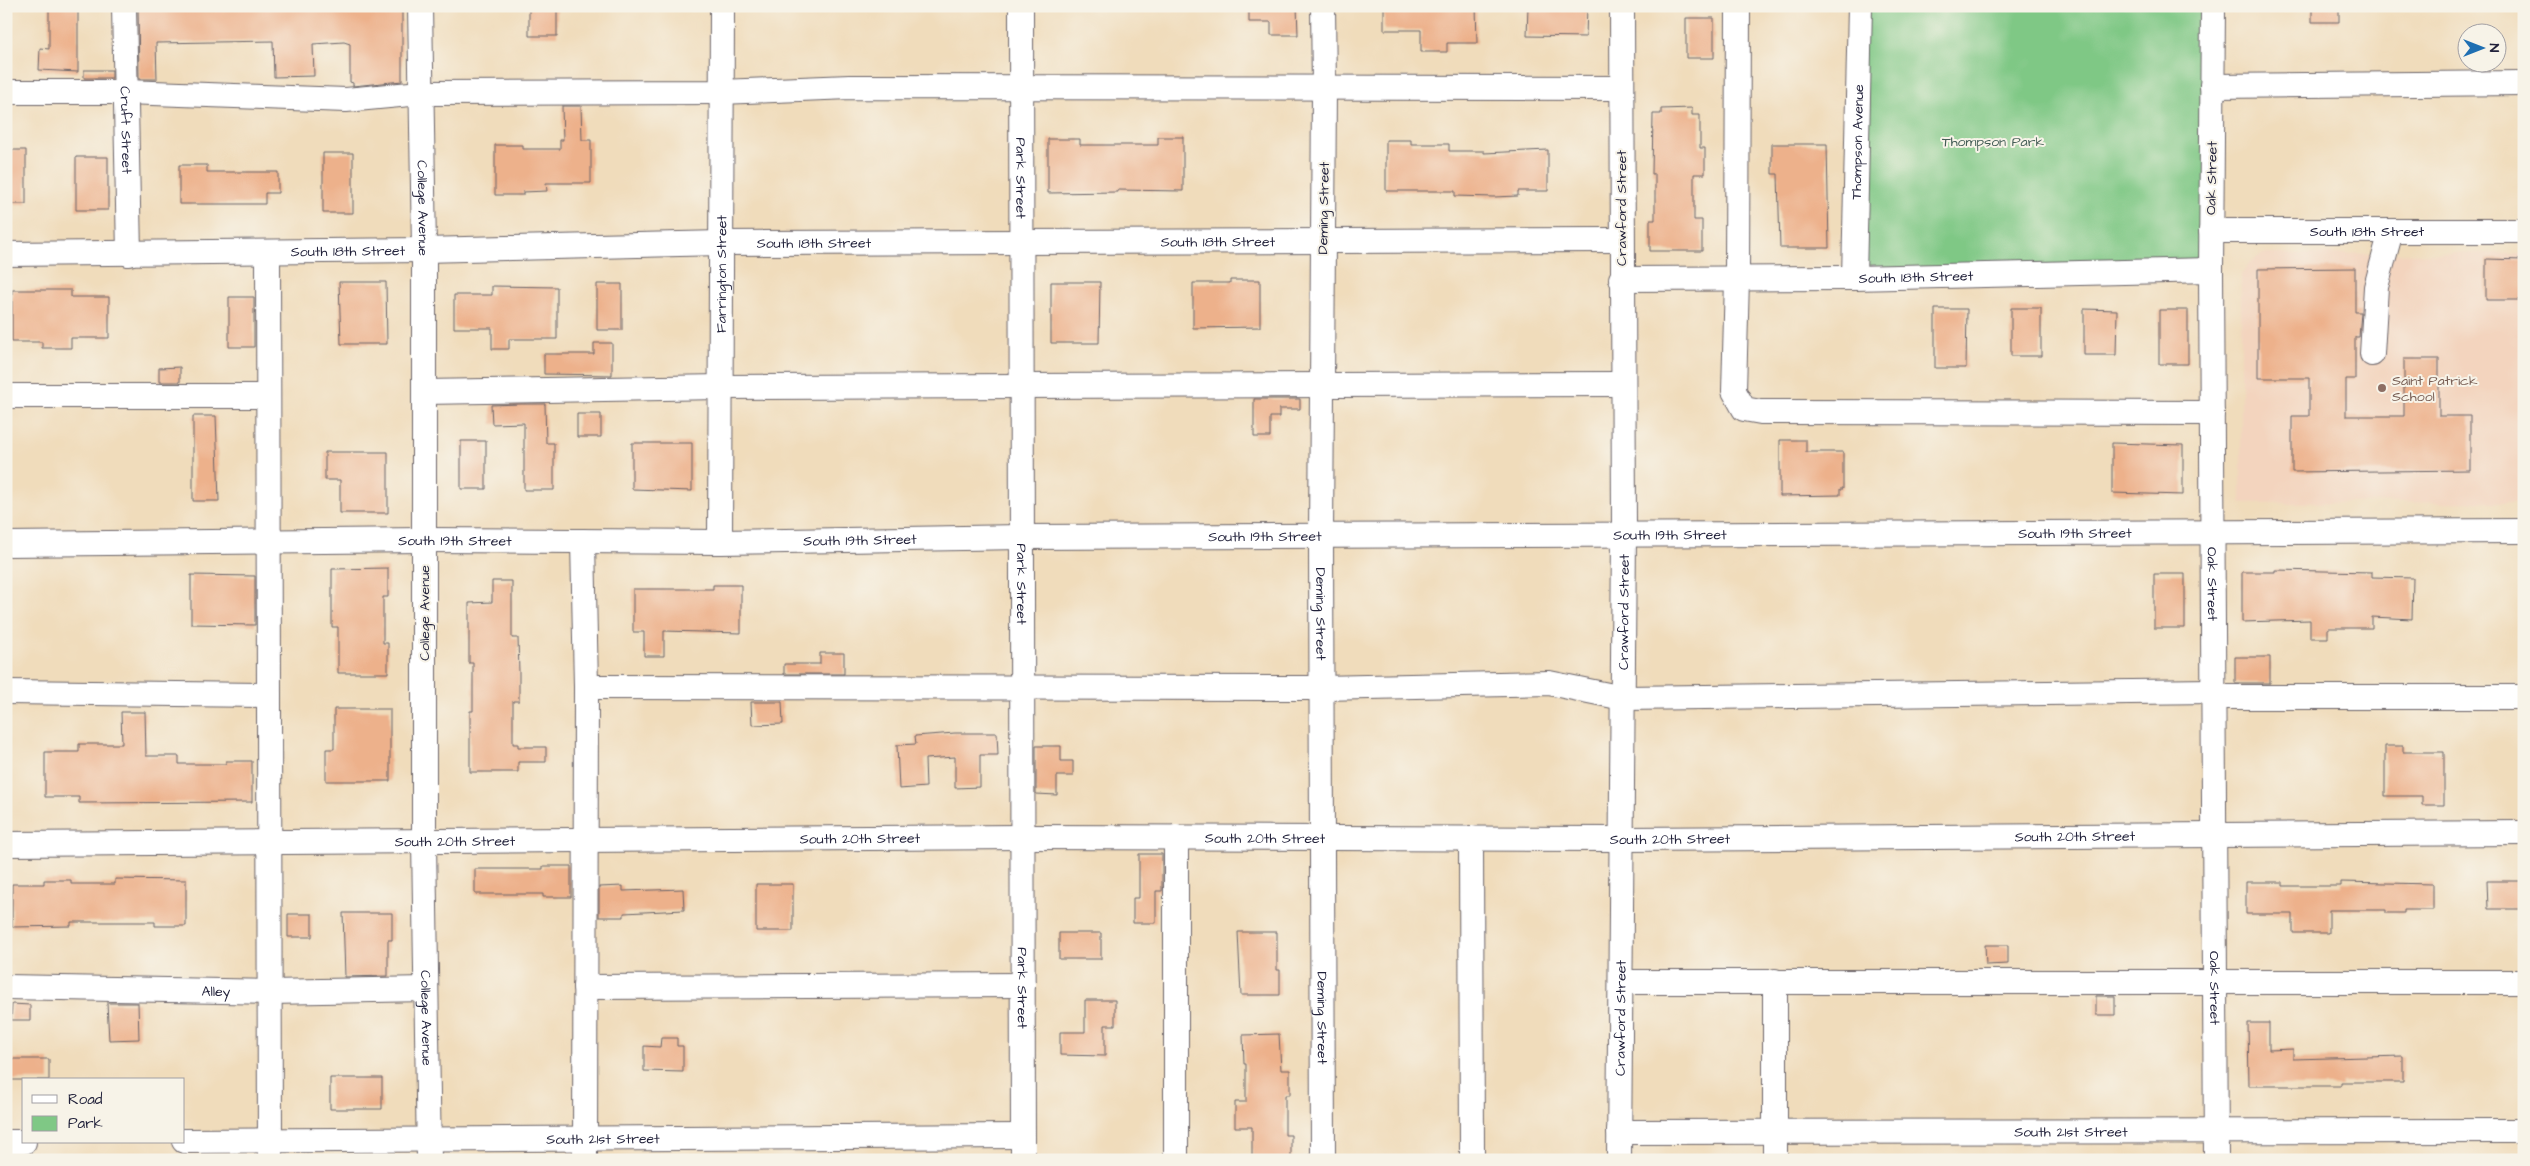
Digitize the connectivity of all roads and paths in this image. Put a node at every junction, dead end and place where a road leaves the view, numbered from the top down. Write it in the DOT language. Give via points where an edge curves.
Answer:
graph roads {
  1 [pos="124,6"];
  2 [pos="420,6"];
  3 [pos="722,6"];
  4 [pos="1021,6"];
  5 [pos="1323,6"];
  6 [pos="1622,6"];
  7 [pos="1738,6"];
  8 [pos="1860,6"];
  9 [pos="2213,6"];
  10 [pos="2524,83"];
  11 [pos="2212,86"];
  12 [pos="1020,88"];
  13 [pos="1324,88"];
  14 [pos="1622,88"];
  15 [pos="6,92"];
  16 [pos="126,92"];
  17 [pos="721,92"];
  18 [pos="421,94"];
  19 [pos="2211,231"];
  20 [pos="2392,231"];
  21 [pos="2524,231"];
  22 [pos="1322,240"];
  23 [pos="1622,240"];
  24 [pos="1020,241"];
  25 [pos="721,243"];
  26 [pos="424,250"];
  27 [pos="268,252"];
  28 [pos="6,254"];
  29 [pos="129,254"];
  30 [pos="2211,270"];
  31 [pos="1854,278"];
  32 [pos="1621,279"];
  33 [pos="1737,279"];
  34 [pos="2372,354"];
  35 [pos="1622,384"];
  36 [pos="1322,385"];
  37 [pos="1021,386"];
  38 [pos="721,387"];
  39 [pos="424,392"];
  40 [pos="17,396"];
  41 [pos="268,396"];
  42 [pos="2212,413"];
  43 [pos="2524,531"];
  44 [pos="2214,532"];
  45 [pos="1624,533"];
  46 [pos="1022,537"];
  47 [pos="1320,537"];
  48 [pos="424,540"];
  49 [pos="268,541"];
  50 [pos="583,541"];
  51 [pos="720,542"];
  52 [pos="6,544"];
  53 [pos="586,687"];
  54 [pos="1023,688"];
  55 [pos="1322,688"];
  56 [pos="6,692"];
  57 [pos="2214,694"];
  58 [pos="269,695"];
  59 [pos="2524,697"];
  60 [pos="1623,698"];
  61 [pos="2524,833"];
  62 [pos="2215,836"];
  63 [pos="1023,837"];
  64 [pos="1176,837"];
  65 [pos="1324,837"];
  66 [pos="1471,838"];
  67 [pos="1622,839"];
  68 [pos="586,841"];
  69 [pos="269,842"];
  70 [pos="424,842"];
  71 [pos="6,844"];
  72 [pos="2214,980"];
  73 [pos="1775,981"];
  74 [pos="1621,982"];
  75 [pos="2524,982"];
  76 [pos="1023,985"];
  77 [pos="6,987"];
  78 [pos="585,987"];
  79 [pos="426,988"];
  80 [pos="270,992"];
  81 [pos="2524,1131"];
  82 [pos="1619,1132"];
  83 [pos="1775,1132"];
  84 [pos="2216,1132"];
  85 [pos="1022,1136"];
  86 [pos="185,1141"];
  87 [pos="6,1142"];
  88 [pos="22,1142"];
  89 [pos="270,1150"];
  90 [pos="429,1150"];
  91 [pos="584,1150"];
  92 [pos="1023,1160"];
  93 [pos="1176,1160"];
  94 [pos="1323,1160"];
  95 [pos="1472,1160"];
  96 [pos="1619,1160"];
  97 [pos="1775,1160"];
  98 [pos="2216,1160"];
  1 -- 16 [label="street, Cruft Street"];
  2 -- 18 [label="street, College Avenue"];
  3 -- 17 [label="street, Farrington Street"];
  4 -- 12 [label="street, Park Street"];
  5 -- 13 [label="street, Deming Street"];
  6 -- 14 [label="street, Crawford Street"];
  7 -- 33 [label="street"];
  8 -- 31 [label="street, Thompson Avenue"];
  9 -- 11 [label="street, Oak Street"];
  10 -- 11 [label="street"];
  11 -- 19 [label="street, Oak Street"];
  12 -- 13 [label="street"];
  12 -- 17 [label="street" via="850,87"];
  12 -- 24 [label="street, Park Street"];
  13 -- 14 [label="street"];
  13 -- 22 [label="street, Deming Street"];
  14 -- 23 [label="street, Crawford Street"];
  15 -- 16 [label="street"];
  16 -- 18 [label="street" via="346,100"];
  16 -- 29 [label="street, Cruft Street"];
  17 -- 18 [label="street"];
  17 -- 25 [label="street, Farrington Street"];
  18 -- 26 [label="street, College Avenue"];
  19 -- 20 [label="street, South 18th Street"];
  19 -- 30 [label="street, Oak Street"];
  20 -- 21 [label="street, South 18th Street"];
  20 -- 34 [label="street" via="2376,287"];
  22 -- 23 [label="street, South 18th Street"];
  22 -- 24 [label="street, South 18th Street"];
  22 -- 36 [label="street, Deming Street"];
  23 -- 32 [label="street, Crawford Street"];
  24 -- 25 [label="street, South 18th Street"];
  24 -- 37 [label="street, Park Street"];
  25 -- 26 [label="street, South 18th Street"];
  25 -- 38 [label="street, Farrington Street"];
  26 -- 27 [label="street, South 18th Street"];
  26 -- 39 [label="street, College Avenue"];
  27 -- 29 [label="street, South 18th Street"];
  27 -- 41 [label="street"];
  28 -- 29 [label="street, South 18th Street"];
  30 -- 31 [label="street, South 18th Street"];
  30 -- 42 [label="street, Oak Street"];
  31 -- 33 [label="street, South 18th Street"];
  32 -- 33 [label="street, South 18th Street"];
  32 -- 35 [label="street, Crawford Street"];
  33 -- 42 [label="street" via="1734,391 1744,409 1761,412"];
  35 -- 36 [label="street"];
  35 -- 45 [label="street, Crawford Street"];
  36 -- 37 [label="street"];
  36 -- 47 [label="street, Deming Street"];
  37 -- 38 [label="street"];
  37 -- 46 [label="street, Park Street"];
  38 -- 39 [label="street"];
  38 -- 51 [label="street, Farrington Street"];
  39 -- 48 [label="street, College Avenue"];
  40 -- 41 [label="street"];
  41 -- 49 [label="street"];
  42 -- 44 [label="street, Oak Street"];
  43 -- 44 [label="street, South 19th Street"];
  44 -- 45 [label="street, South 19th Street"];
  44 -- 57 [label="street, Oak Street"];
  45 -- 47 [label="street, South 19th Street"];
  45 -- 60 [label="street, Crawford Street"];
  46 -- 47 [label="street, South 19th Street"];
  46 -- 51 [label="street, South 19th Street"];
  46 -- 54 [label="street, Park Street"];
  47 -- 55 [label="street, Deming Street"];
  48 -- 49 [label="street, South 19th Street"];
  48 -- 50 [label="street, South 19th Street"];
  48 -- 70 [label="street, College Avenue"];
  49 -- 52 [label="street, South 19th Street"];
  49 -- 58 [label="street"];
  50 -- 51 [label="street, South 19th Street"];
  50 -- 53 [label="street"];
  53 -- 54 [label="street"];
  53 -- 68 [label="street"];
  54 -- 55 [label="street"];
  54 -- 63 [label="street, Park Street"];
  55 -- 60 [label="street" via="1549,683"];
  55 -- 65 [label="street, Deming Street"];
  56 -- 58 [label="street"];
  57 -- 59 [label="street"];
  57 -- 60 [label="street"];
  57 -- 62 [label="street, Oak Street"];
  58 -- 69 [label="street"];
  60 -- 67 [label="street, Crawford Street"];
  61 -- 62 [label="street, South 20th Street"];
  62 -- 67 [label="street, South 20th Street"];
  62 -- 72 [label="street, Oak Street"];
  63 -- 64 [label="street, South 20th Street"];
  63 -- 68 [label="street, South 20th Street"];
  63 -- 76 [label="street, Park Street"];
  64 -- 65 [label="street, South 20th Street"];
  64 -- 93 [label="street"];
  65 -- 66 [label="street, South 20th Street"];
  65 -- 94 [label="street, Deming Street"];
  66 -- 67 [label="street, South 20th Street"];
  66 -- 95 [label="street"];
  67 -- 74 [label="street, Crawford Street"];
  68 -- 70 [label="street, South 20th Street"];
  68 -- 78 [label="street"];
  69 -- 70 [label="street, South 20th Street"];
  69 -- 71 [label="street, South 20th Street"];
  69 -- 80 [label="street"];
  70 -- 79 [label="street, College Avenue"];
  72 -- 73 [label="street"];
  72 -- 75 [label="street"];
  72 -- 84 [label="street, Oak Street"];
  73 -- 74 [label="street"];
  73 -- 83 [label="street"];
  74 -- 82 [label="street, Crawford Street"];
  76 -- 78 [label="street"];
  76 -- 85 [label="street, Park Street"];
  77 -- 80 [label="street, Alley"];
  78 -- 91 [label="street"];
  79 -- 80 [label="street, Alley"];
  79 -- 90 [label="street, College Avenue"];
  80 -- 89 [label="street"];
  81 -- 84 [label="street, South 21st Street"];
  82 -- 83 [label="street, South 21st Street"];
  82 -- 96 [label="street, Crawford Street"];
  83 -- 84 [label="street, South 21st Street"];
  83 -- 97 [label="street"];
  84 -- 98 [label="street, Oak Street"];
  85 -- 91 [label="street, South 21st Street"];
  85 -- 92 [label="street, Park Street"];
  86 -- 89 [label="street, South 21st Street"];
  87 -- 88 [label="street"];
  89 -- 90 [label="street, South 21st Street"];
  90 -- 91 [label="street, South 21st Street"];
}
